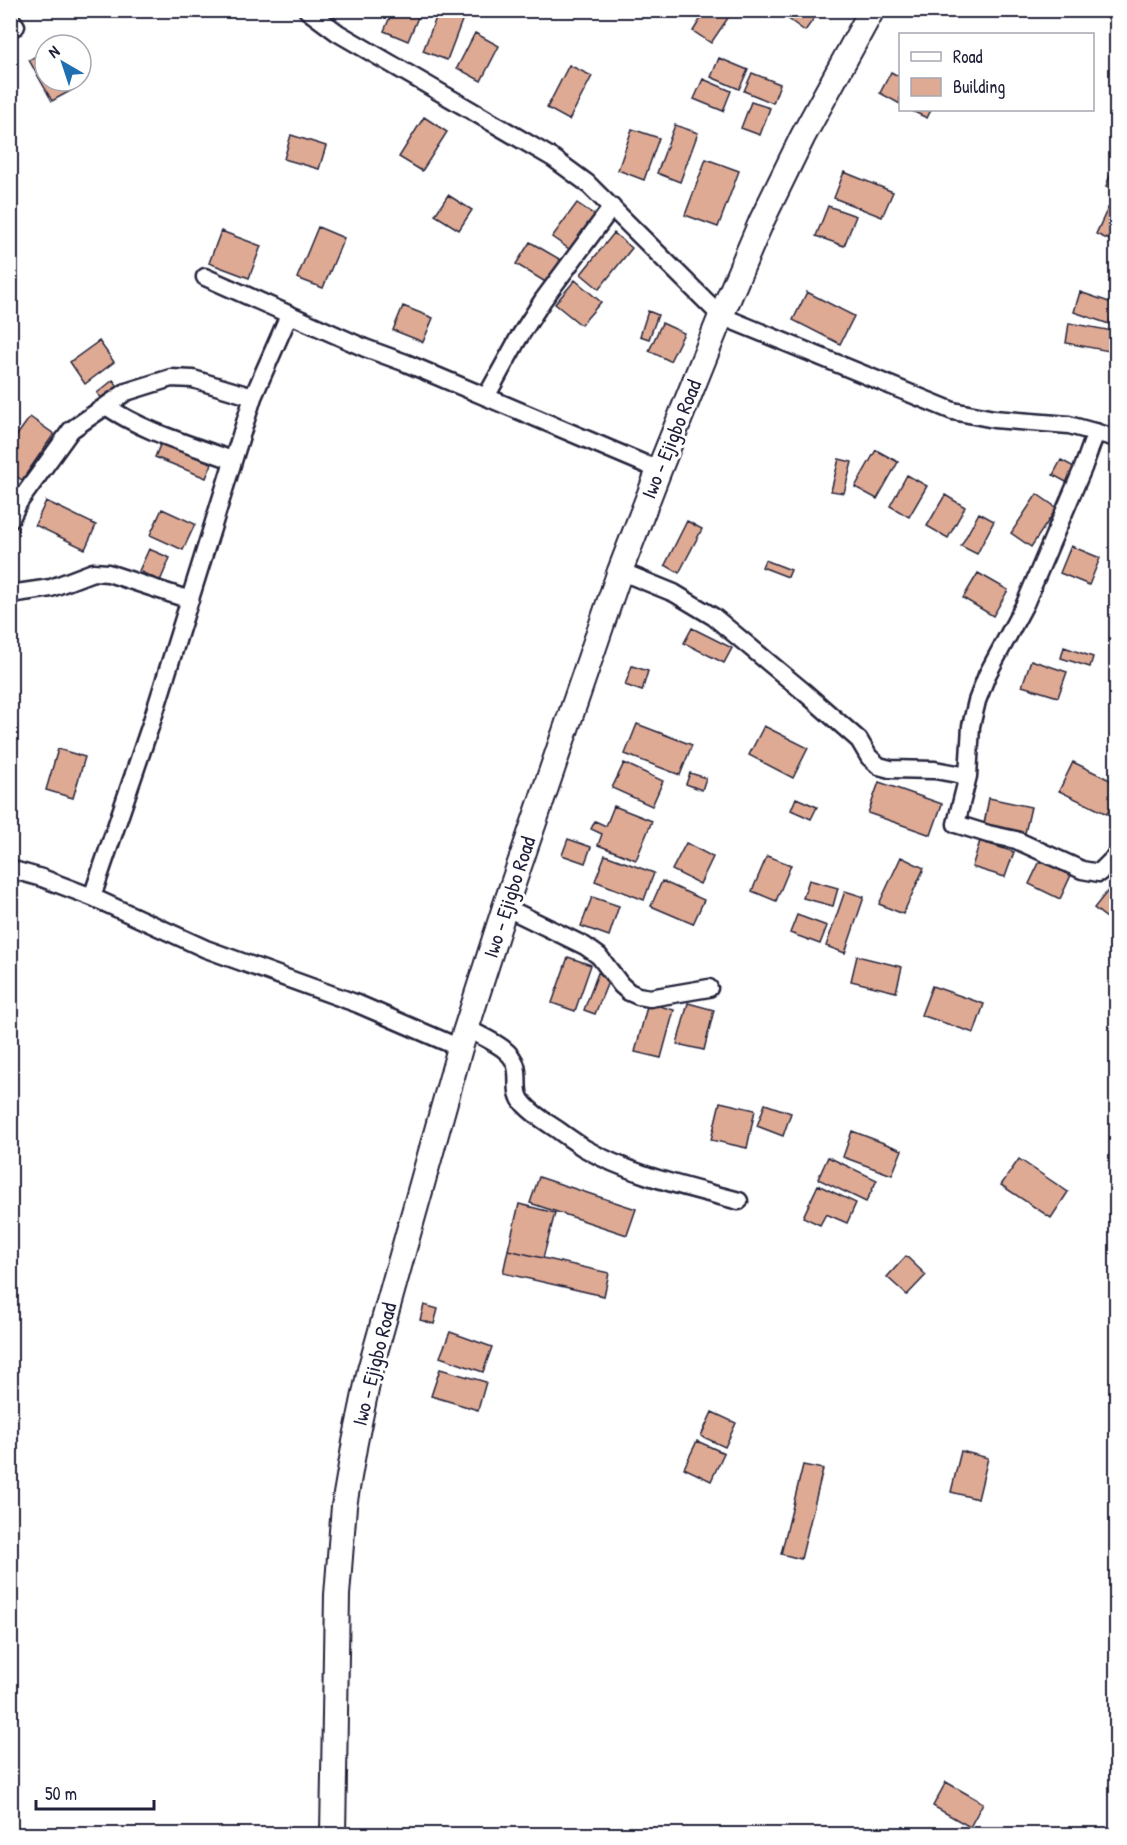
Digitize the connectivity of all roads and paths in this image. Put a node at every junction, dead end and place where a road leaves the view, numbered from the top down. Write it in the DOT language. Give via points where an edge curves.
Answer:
graph roads {
  1 [pos="307,10"];
  2 [pos="872,10"];
  3 [pos="612,207"];
  4 [pos="205,277"];
  5 [pos="289,315"];
  6 [pos="721,316"];
  7 [pos="253,397"];
  8 [pos="486,397"];
  9 [pos="106,406"];
  10 [pos="1096,432"];
  11 [pos="1116,438"];
  12 [pos="232,459"];
  13 [pos="659,470"];
  14 [pos="10,520"];
  15 [pos="620,571"];
  16 [pos="10,594"];
  17 [pos="190,600"];
  18 [pos="968,776"];
  19 [pos="1116,856"];
  20 [pos="10,869"];
  21 [pos="92,897"];
  22 [pos="505,907"];
  23 [pos="709,988"];
  24 [pos="463,1038"];
  25 [pos="739,1201"];
  26 [pos="333,1834"];
  1 -- 3 [label="street" via="338,33 553,158"];
  2 -- 6 [label="main road, Iwo - Ejigbo Road" via="803,135"];
  3 -- 6 [label="street"];
  3 -- 8 [label="street" via="543,300"];
  4 -- 5 [label="street"];
  5 -- 7 [label="street"];
  5 -- 8 [label="street"];
  6 -- 10 [label="street" via="953,411 994,419 1069,425"];
  6 -- 13 [label="main road, Iwo - Ejigbo Road"];
  7 -- 9 [label="street" via="193,379 171,378 126,392"];
  7 -- 12 [label="street"];
  8 -- 13 [label="street"];
  9 -- 12 [label="street" via="142,427"];
  9 -- 14 [label="street" via="71,430 19,501"];
  10 -- 11 [label="street"];
  10 -- 18 [label="street" via="1025,604 977,701"];
  12 -- 17 [label="street"];
  13 -- 15 [label="main road, Iwo - Ejigbo Road"];
  15 -- 18 [label="street" via="674,593 714,617 859,740 879,766"];
  15 -- 22 [label="main road, Iwo - Ejigbo Road"];
  16 -- 17 [label="street" via="51,588 93,572 108,573"];
  17 -- 21 [label="street"];
  18 -- 19 [label="street" via="956,824 1016,840 1082,870 1099,873"];
  20 -- 21 [label="street"];
  21 -- 24 [label="street" via="206,949"];
  22 -- 23 [label="street" via="585,946 599,956 621,985 638,996 650,998"];
  22 -- 24 [label="main road, Iwo - Ejigbo Road"];
  24 -- 25 [label="street" via="506,1051 516,1067 518,1096 523,1103 585,1148 622,1166"];
  24 -- 26 [label="main road, Iwo - Ejigbo Road" via="370,1370 344,1506 337,1595"];
}
